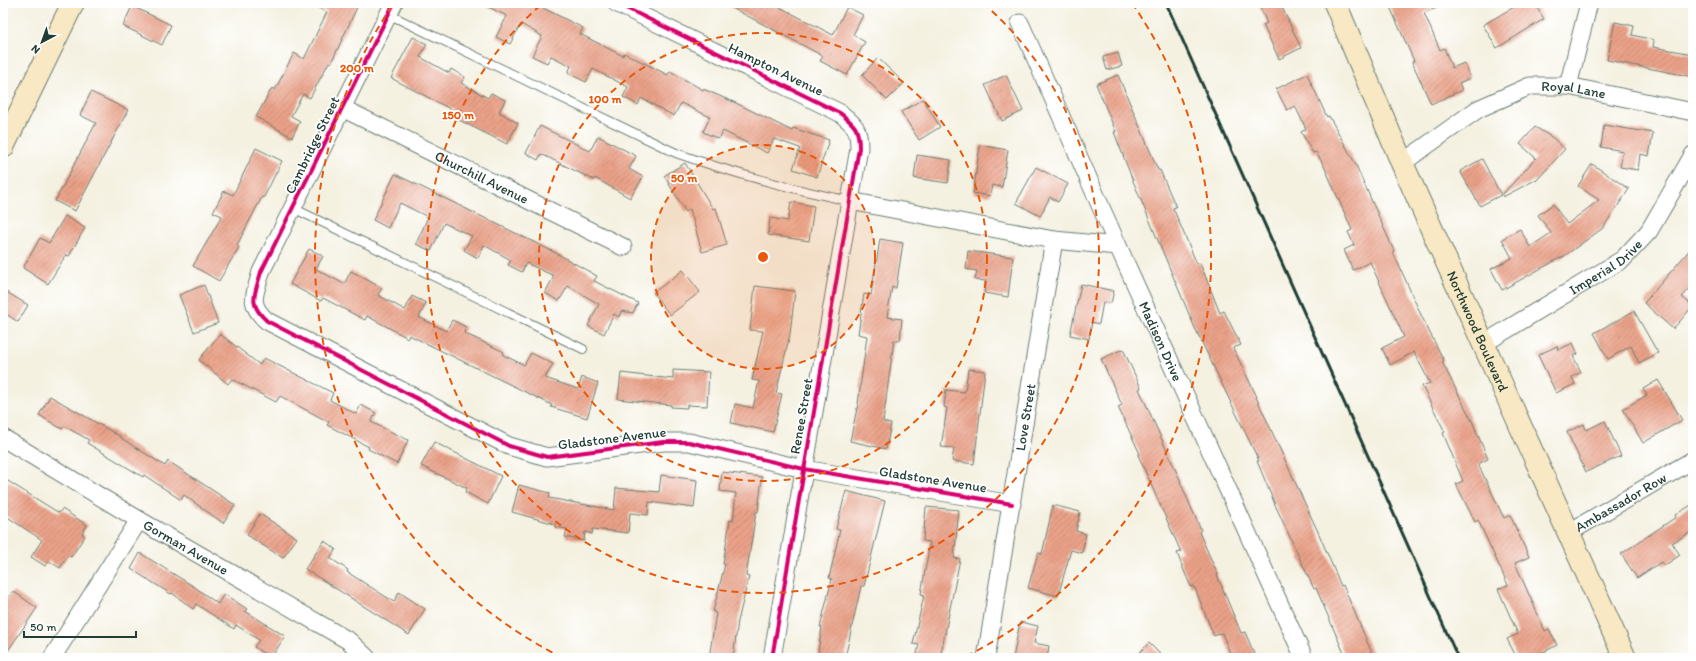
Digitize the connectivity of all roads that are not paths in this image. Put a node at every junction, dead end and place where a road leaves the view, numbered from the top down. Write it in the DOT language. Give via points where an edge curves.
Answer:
graph roads {
  1 [pos="73,3"];
  2 [pos="616,3"];
  3 [pos="1335,3"];
  4 [pos="1589,3"];
  5 [pos="391,8"];
  6 [pos="1020,23"];
  7 [pos="1568,86"];
  8 [pos="342,108"];
  9 [pos="1693,112"];
  10 [pos="3,147"];
  11 [pos="1693,155"];
  12 [pos="1402,163"];
  13 [pos="850,201"];
  14 [pos="293,208"];
  15 [pos="1054,240"];
  16 [pos="1118,246"];
  17 [pos="623,247"];
  18 [pos="254,298"];
  19 [pos="1483,344"];
  20 [pos="583,349"];
  21 [pos="3,438"];
  22 [pos="1693,460"];
  23 [pos="804,469"];
  24 [pos="1012,504"];
  25 [pos="139,520"];
  26 [pos="1568,533"];
  27 [pos="52,658"];
  28 [pos="367,658"];
  29 [pos="772,658"];
  30 [pos="986,658"];
  31 [pos="1304,658"];
  32 [pos="1624,658"];
  1 -- 10 [label="street"];
  2 -- 13 [label="street, Hampton Avenue" via="840,113 851,122 859,134 859,148"];
  3 -- 12 [label="street, Northwood Boulevard"];
  4 -- 7 [label="street"];
  5 -- 8 [label="street, Cambridge Street"];
  5 -- 13 [label="lane" via="676,153 818,195"];
  6 -- 16 [label="street, Madison Drive"];
  7 -- 9 [label="street, Royal Lane"];
  7 -- 12 [label="street, Royal Lane" via="1530,86 1478,109"];
  8 -- 14 [label="street, Cambridge Street"];
  8 -- 17 [label="street, Churchill Avenue"];
  11 -- 19 [label="street, Imperial Drive" via="1650,231 1623,259"];
  12 -- 19 [label="street, Northwood Boulevard"];
  13 -- 15 [label="street"];
  13 -- 23 [label="street, Renee Street"];
  14 -- 18 [label="street, Cambridge Street" via="261,272"];
  14 -- 20 [label="lane"];
  15 -- 16 [label="street"];
  15 -- 24 [label="street, Love Street"];
  16 -- 31 [label="street, Madison Drive"];
  18 -- 23 [label="street, Gladstone Avenue" via="258,313 268,321 510,446 547,457 663,442 688,442"];
  19 -- 26 [label="street, Northwood Boulevard"];
  21 -- 25 [label="street, Gorman Avenue"];
  22 -- 26 [label="street, Ambassador Row"];
  23 -- 24 [label="street, Gladstone Avenue"];
  23 -- 29 [label="street, Renee Street"];
  24 -- 30 [label="street, Love Street"];
  25 -- 27 [label="street"];
  25 -- 28 [label="street, Gorman Avenue" via="349,641"];
  26 -- 32 [label="street, Northwood Boulevard"];
}
